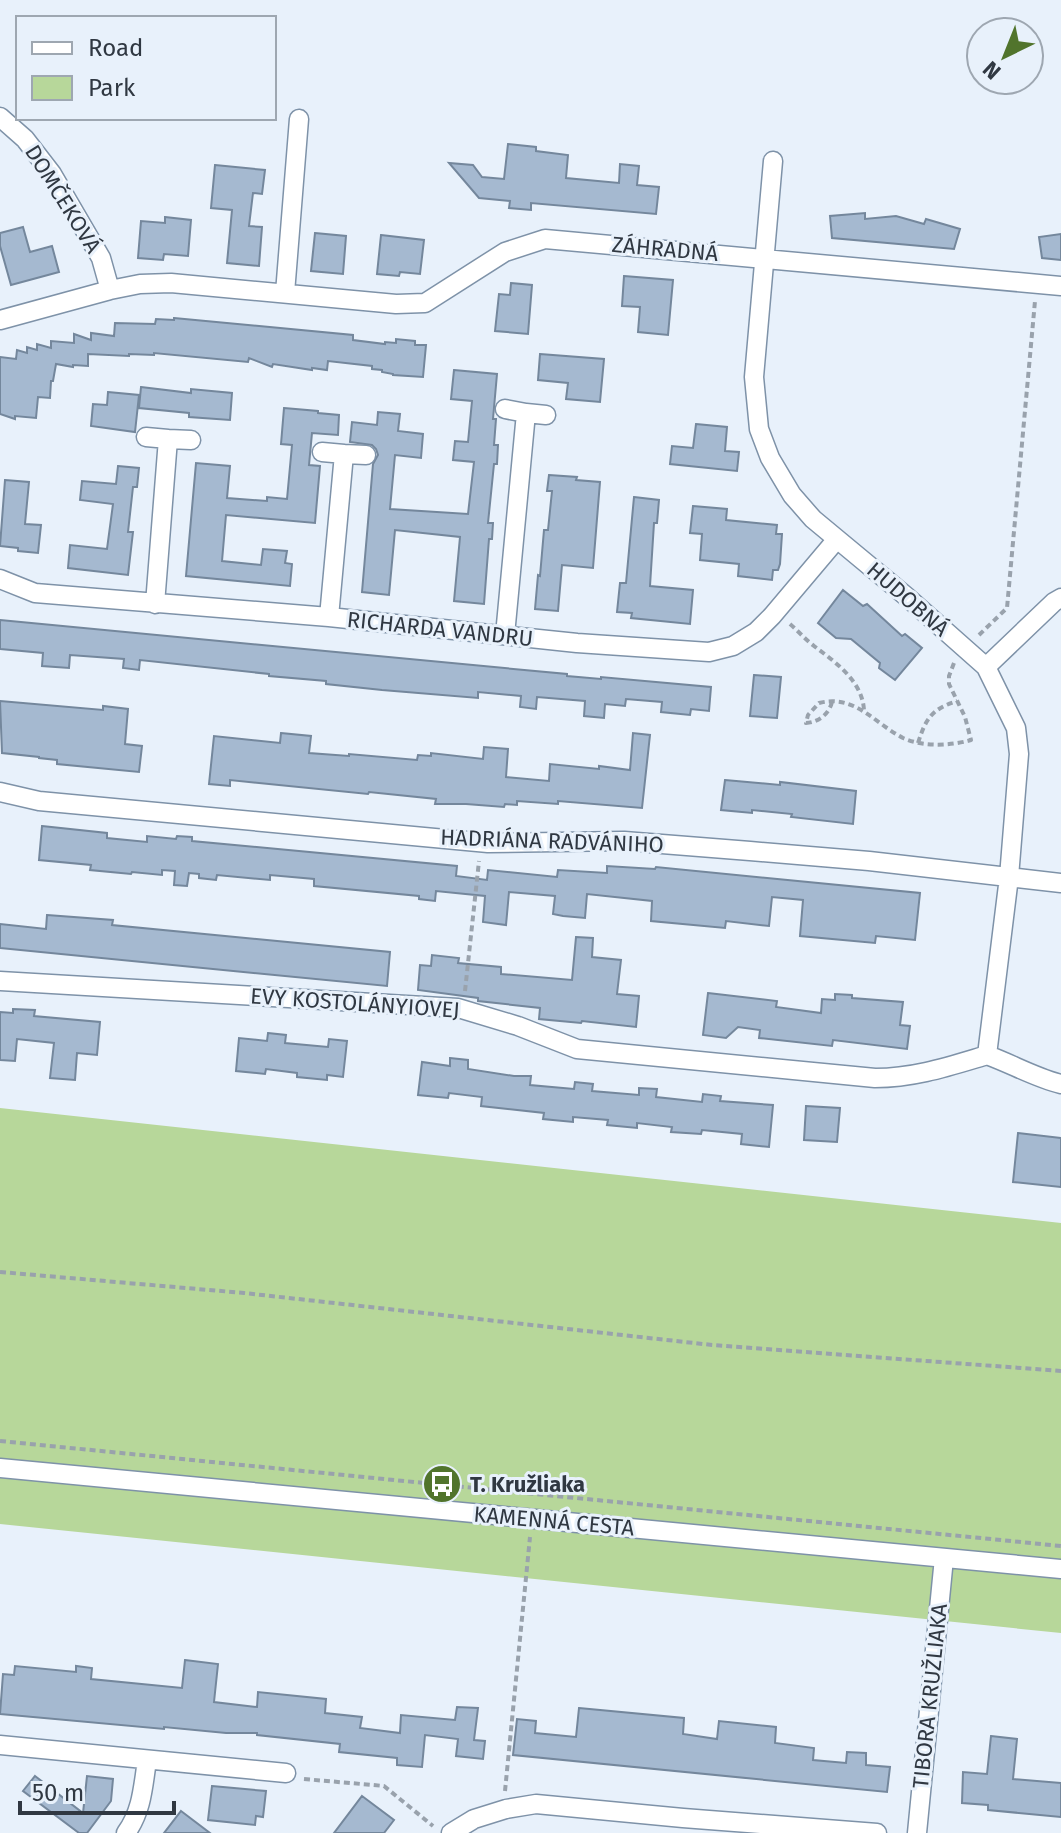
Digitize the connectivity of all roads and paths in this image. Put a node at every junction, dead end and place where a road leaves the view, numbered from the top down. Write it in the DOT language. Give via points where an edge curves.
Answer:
graph roads {
  1 [pos="0,117"];
  2 [pos="299,119"];
  3 [pos="773,161"];
  4 [pos="765,258"];
  5 [pos="1036,284"];
  6 [pos="1061,286"];
  7 [pos="110,290"];
  8 [pos="285,293"];
  9 [pos="0,320"];
  10 [pos="505,409"];
  11 [pos="526,413"];
  12 [pos="546,415"];
  13 [pos="146,437"];
  14 [pos="168,439"];
  15 [pos="191,440"];
  16 [pos="322,452"];
  17 [pos="344,454"];
  18 [pos="366,455"];
  19 [pos="837,539"];
  20 [pos="0,579"];
  21 [pos="1061,598"];
  22 [pos="155,604"];
  23 [pos="775,612"];
  24 [pos="329,617"];
  25 [pos="505,635"];
  26 [pos="965,649"];
  27 [pos="986,667"];
  28 [pos="957,701"];
  29 [pos="832,702"];
  30 [pos="864,711"];
  31 [pos="918,743"];
  32 [pos="0,792"];
  33 [pos="480,842"];
  34 [pos="1009,877"];
  35 [pos="1061,883"];
  36 [pos="0,981"];
  37 [pos="464,1009"];
  38 [pos="987,1055"];
  39 [pos="1061,1084"];
  40 [pos="0,1272"];
  41 [pos="1061,1371"];
  42 [pos="0,1441"];
  43 [pos="0,1468"];
  44 [pos="531,1531"];
  45 [pos="1061,1546"];
  46 [pos="944,1558"];
  47 [pos="1061,1569"];
  48 [pos="0,1745"];
  49 [pos="147,1760"];
  50 [pos="286,1773"];
  51 [pos="504,1788"];
  52 [pos="683,1826"];
  53 [pos="126,1833"];
  54 [pos="441,1833"];
  55 [pos="451,1833"];
  56 [pos="877,1833"];
  57 [pos="917,1833"];
  1 -- 7 [label="street, DOMČEKOVÁ" via="52,174 101,258"];
  2 -- 8 [label="street"];
  3 -- 4 [label="street, HUDOBNÁ"];
  4 -- 5 [label="street, ZÁHRADNÁ"];
  4 -- 8 [label="street, ZÁHRADNÁ" via="545,239 505,252 425,303"];
  4 -- 19 [label="street, HUDOBNÁ" via="754,377 759,429 792,495"];
  5 -- 6 [label="street, ZÁHRADNÁ"];
  5 -- 26 [label="path" via="1007,608"];
  7 -- 8 [label="street, ZÁHRADNÁ" via="171,283"];
  7 -- 9 [label="street, ZÁHRADNÁ"];
  10 -- 11 [label="street"];
  11 -- 12 [label="street"];
  11 -- 25 [label="street"];
  13 -- 14 [label="street"];
  14 -- 15 [label="street"];
  14 -- 22 [label="street"];
  16 -- 17 [label="street"];
  17 -- 18 [label="street"];
  17 -- 24 [label="street"];
  19 -- 23 [label="street, RICHARDA VANDRU"];
  19 -- 26 [label="street, HUDOBNÁ"];
  20 -- 22 [label="street, RICHARDA VANDRU" via="35,593"];
  21 -- 27 [label="street"];
  22 -- 24 [label="street, RICHARDA VANDRU"];
  23 -- 25 [label="street, RICHARDA VANDRU" via="741,643 709,652"];
  23 -- 30 [label="path" via="839,665 857,689"];
  24 -- 25 [label="street, RICHARDA VANDRU"];
  26 -- 27 [label="street, HUDOBNÁ"];
  26 -- 28 [label="path" via="949,676"];
  27 -- 34 [label="street, HUDOBNÁ" via="1016,728 1019,754"];
  28 -- 31 [label="path" via="931,714"];
  28 -- 31 [label="path" via="971,740"];
  29 -- 29 [label="path" via="812,708 806,723 819,720"];
  29 -- 30 [label="path"];
  30 -- 31 [label="path"];
  32 -- 33 [label="street, HADRIÁNA RADVÁNIHO" via="39,801"];
  33 -- 34 [label="street, HADRIÁNA RADVÁNIHO" via="624,841"];
  33 -- 37 [label="path"];
  34 -- 35 [label="street, HADRIÁNA RADVÁNIHO"];
  34 -- 38 [label="street, HUDOBNÁ"];
  36 -- 37 [label="street, EVY KOSTOLÁNYIOVEJ"];
  37 -- 38 [label="street, EVY KOSTOLÁNYIOVEJ" via="577,1049 858,1077 929,1073"];
  38 -- 39 [label="street"];
  40 -- 41 [label="path" via="712,1345"];
  42 -- 45 [label="path"];
  43 -- 46 [label="street, KAMENNÁ CESTA"];
  44 -- 51 [label="path"];
  46 -- 47 [label="street, KAMENNÁ CESTA"];
  46 -- 57 [label="street, TIBORA KRUŽLIAKA"];
  48 -- 49 [label="street"];
  49 -- 50 [label="street"];
  49 -- 53 [label="street" via="136,1820"];
  50 -- 54 [label="path" via="384,1786"];
  52 -- 55 [label="street" via="536,1804 474,1819"];
  52 -- 56 [label="street"];
}
